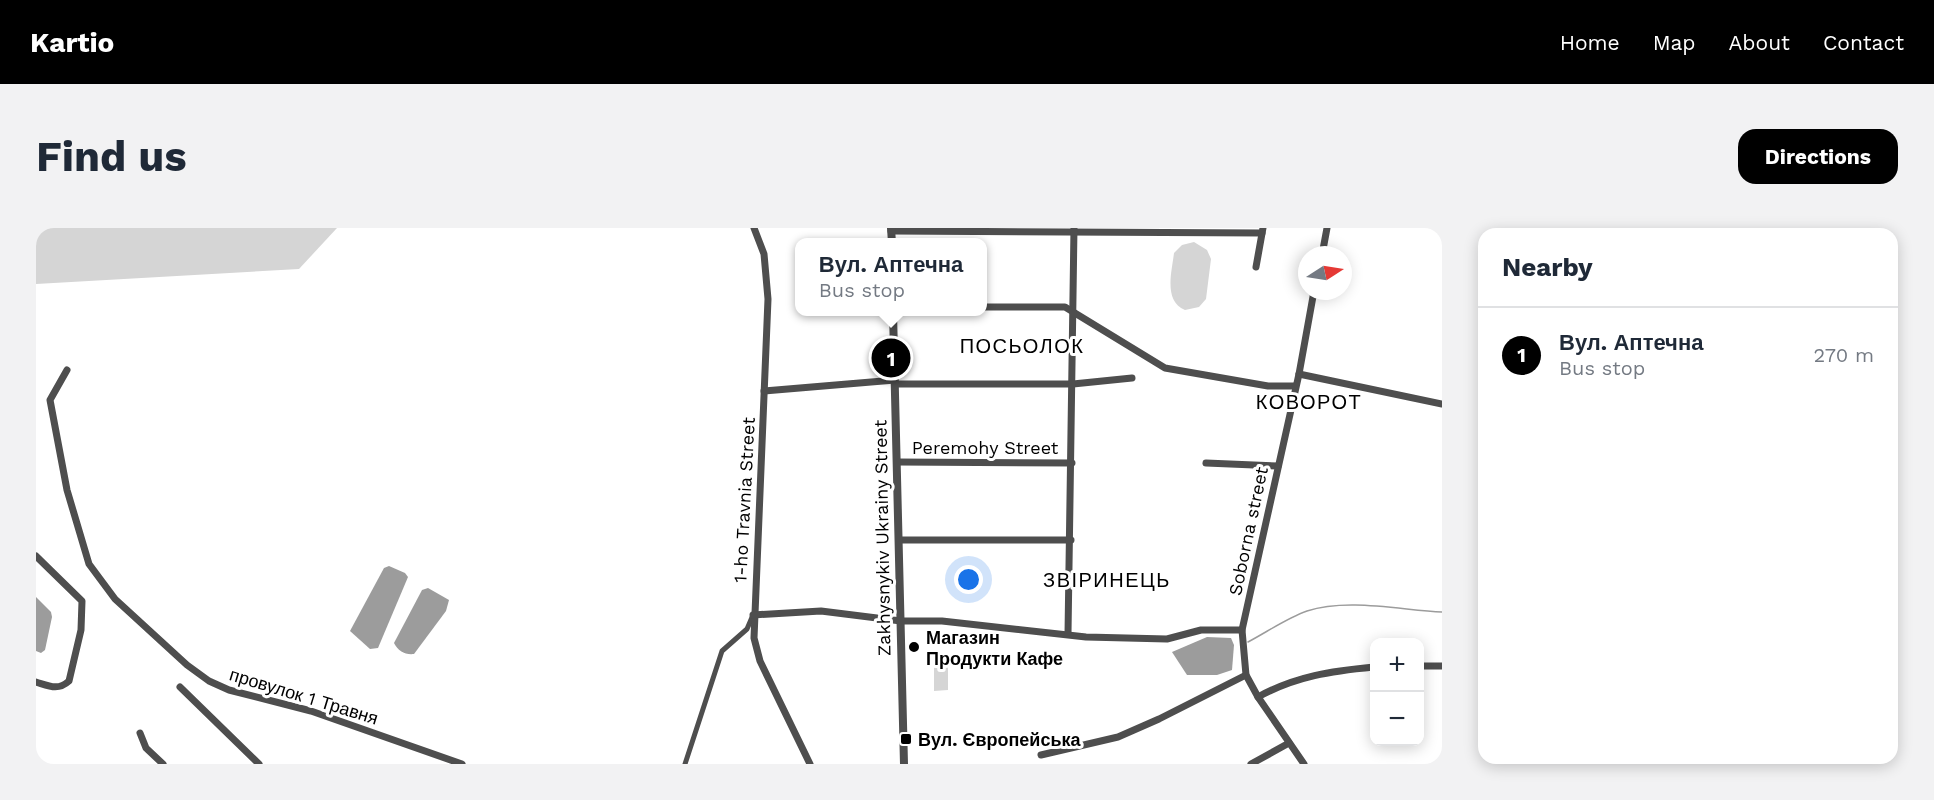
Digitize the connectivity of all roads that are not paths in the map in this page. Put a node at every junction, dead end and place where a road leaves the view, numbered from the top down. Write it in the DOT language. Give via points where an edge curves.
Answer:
graph roads {
  1 [pos="754,228"];
  2 [pos="1327,228"];
  3 [pos="891,230"];
  4 [pos="1074,231"];
  5 [pos="1263,231"];
  6 [pos="1324,246"];
  7 [pos="1256,267"];
  8 [pos="1312,300"];
  9 [pos="987,307"];
  10 [pos="1074,314"];
  11 [pos="893,316"];
  12 [pos="67,370"];
  13 [pos="1299,374"];
  14 [pos="1132,378"];
  15 [pos="895,382"];
  16 [pos="1073,384"];
  17 [pos="1295,386"];
  18 [pos="764,391"];
  19 [pos="1442,404"];
  20 [pos="897,462"];
  21 [pos="1072,463"];
  22 [pos="1206,463"];
  23 [pos="1278,466"];
  24 [pos="899,540"];
  25 [pos="1071,540"];
  26 [pos="36,556"];
  27 [pos="753,615"];
  28 [pos="901,621"];
  29 [pos="1242,630"];
  30 [pos="1068,634"];
  31 [pos="1424,666"];
  32 [pos="1442,666"];
  33 [pos="1370,667"];
  34 [pos="1246,675"];
  35 [pos="36,682"];
  36 [pos="180,687"];
  37 [pos="1258,697"];
  38 [pos="140,733"];
  39 [pos="1289,743"];
  40 [pos="1041,755"];
  41 [pos="163,764"];
  42 [pos="259,764"];
  43 [pos="462,764"];
  44 [pos="685,764"];
  45 [pos="810,764"];
  46 [pos="904,764"];
  47 [pos="1251,764"];
  48 [pos="1304,764"];
  1 -- 18 [label="street, 1-ho Travnia Street" via="767,275"];
  2 -- 6 [label="street"];
  3 -- 4 [label="street"];
  4 -- 5 [label="street"];
  4 -- 10 [label="street"];
  5 -- 7 [label="street"];
  8 -- 13 [label="street, Soborna street"];
  9 -- 10 [label="street" via="1065,307"];
  10 -- 16 [label="street"];
  10 -- 17 [label="street" via="1165,368 1268,386"];
  11 -- 15 [label="street, Zakhysnykiv Ukrainy Street"];
  12 -- 43 [label="street, провулок 1 Травня" via="50,400 67,490 89,564 115,599 209,681 311,711"];
  13 -- 17 [label="street, Soborna street"];
  13 -- 19 [label="street"];
  14 -- 16 [label="street"];
  15 -- 16 [label="street"];
  15 -- 18 [label="street"];
  15 -- 20 [label="street, Zakhysnykiv Ukrainy Street"];
  16 -- 21 [label="street"];
  17 -- 23 [label="street, Soborna street"];
  18 -- 27 [label="street, 1-ho Travnia Street"];
  20 -- 21 [label="street, Peremohy Street"];
  20 -- 24 [label="street, Zakhysnykiv Ukrainy Street"];
  21 -- 25 [label="street"];
  22 -- 23 [label="street"];
  23 -- 29 [label="street, Soborna street"];
  24 -- 25 [label="street"];
  24 -- 28 [label="street, Zakhysnykiv Ukrainy Street"];
  25 -- 30 [label="street"];
  26 -- 35 [label="street" via="82,601 81,630 69,681 55,688"];
  27 -- 28 [label="street" via="821,611"];
  27 -- 44 [label="street" via="747,629 723,651"];
  27 -- 45 [label="street, 1-ho Travnia Street" via="760,661"];
  28 -- 30 [label="street" via="942,621"];
  28 -- 46 [label="street, Zakhysnykiv Ukrainy Street"];
  29 -- 30 [label="street" via="1201,630 1167,639"];
  29 -- 34 [label="street, Soborna street"];
  31 -- 32 [label="street"];
  33 -- 37 [label="street" via="1318,672 1290,680"];
  34 -- 37 [label="street, Soborna street"];
  34 -- 40 [label="street" via="1118,737"];
  36 -- 42 [label="street"];
  37 -- 39 [label="street, Soborna street"];
  38 -- 41 [label="street" via="146,748"];
  39 -- 47 [label="street"];
  39 -- 48 [label="street, Soborna street"];
}
